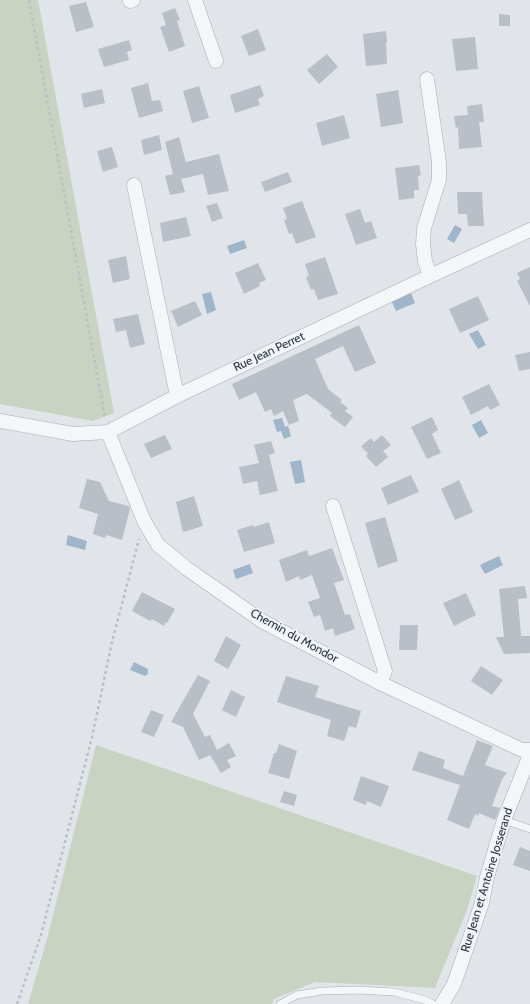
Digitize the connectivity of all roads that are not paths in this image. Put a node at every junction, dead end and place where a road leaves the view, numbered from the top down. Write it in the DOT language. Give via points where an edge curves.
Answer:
graph roads {
  1 [pos="195,0"];
  2 [pos="216,61"];
  3 [pos="427,79"];
  4 [pos="134,185"];
  5 [pos="530,230"];
  6 [pos="430,276"];
  7 [pos="177,396"];
  8 [pos="0,421"];
  9 [pos="108,432"];
  10 [pos="333,506"];
  11 [pos="380,683"];
  12 [pos="530,750"];
  13 [pos="530,755"];
  14 [pos="504,820"];
  15 [pos="530,829"];
  16 [pos="280,1004"];
  17 [pos="433,1004"];
  18 [pos="442,1004"];
  1 -- 2 [label="street"];
  3 -- 6 [label="street" via="439,162 439,180 424,228 425,261"];
  4 -- 7 [label="street"];
  5 -- 6 [label="street, Rue Jean Perret"];
  6 -- 7 [label="street, Rue Jean Perret"];
  7 -- 9 [label="street, Rue Jean Perret"];
  8 -- 9 [label="street, Rue Jean Perret" via="73,434"];
  9 -- 11 [label="street, Chemin du Mondor" via="144,521 158,545 186,568 262,621"];
  10 -- 11 [label="street" via="385,671"];
  11 -- 12 [label="street, Chemin du Mondor" via="522,750"];
  13 -- 14 [label="street, Rue Jean et Antoine Josserand"];
  14 -- 15 [label="lane"];
  14 -- 18 [label="street, Rue Jean et Antoine Josserand" via="482,903 454,984"];
  16 -- 17 [label="lane" via="297,995 358,990 394,992"];
}
